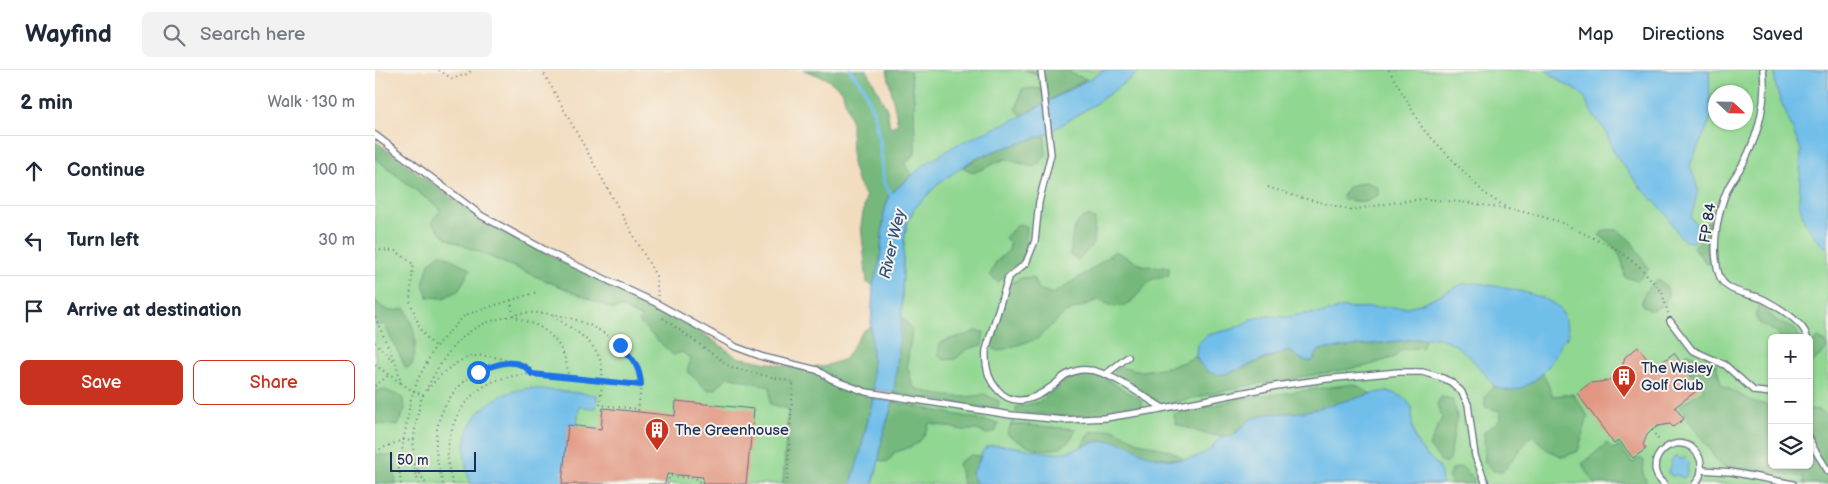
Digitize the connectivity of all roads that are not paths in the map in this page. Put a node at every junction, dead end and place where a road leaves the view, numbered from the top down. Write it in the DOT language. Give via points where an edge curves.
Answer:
graph roads {
  1 [pos="1041,70"];
  2 [pos="1763,70"];
  3 [pos="375,135"];
  4 [pos="1670,321"];
  5 [pos="1806,334"];
  6 [pos="1128,357"];
  7 [pos="1106,374"];
  8 [pos="1768,393"];
  9 [pos="1163,408"];
  10 [pos="1813,446"];
  11 [pos="1702,470"];
  12 [pos="1828,471"];
  13 [pos="1660,483"];
  14 [pos="1486,484"];
  15 [pos="1695,484"];
  16 [pos="1793,484"];
  1 -- 7 [label="lane" via="1051,154 1039,202 1035,241 1026,263 1008,278 985,361 993,384 1000,393 1021,402 1038,396 1076,370"];
  2 -- 5 [label="lane, FP 84" via="1765,91 1758,126 1746,158 1729,186 1721,211 1716,265 1725,285 1763,299 1799,323"];
  3 -- 9 [label="lane" via="482,216 554,255 657,303 736,347 763,357 817,370 866,392 1011,415 1064,420 1105,418"];
  4 -- 8 [label="lane" via="1692,350 1725,365 1747,387"];
  6 -- 7 [label="lane"];
  7 -- 9 [label="lane"];
  9 -- 14 [label="lane" via="1326,379 1399,372 1440,376 1461,391 1468,404 1475,456"];
  10 -- 12 [label="lane"];
  11 -- 13 [label="lane" via="1701,460 1689,446 1680,444 1664,448 1655,463"];
  11 -- 15 [label="lane"];
  11 -- 16 [label="lane"];
}
